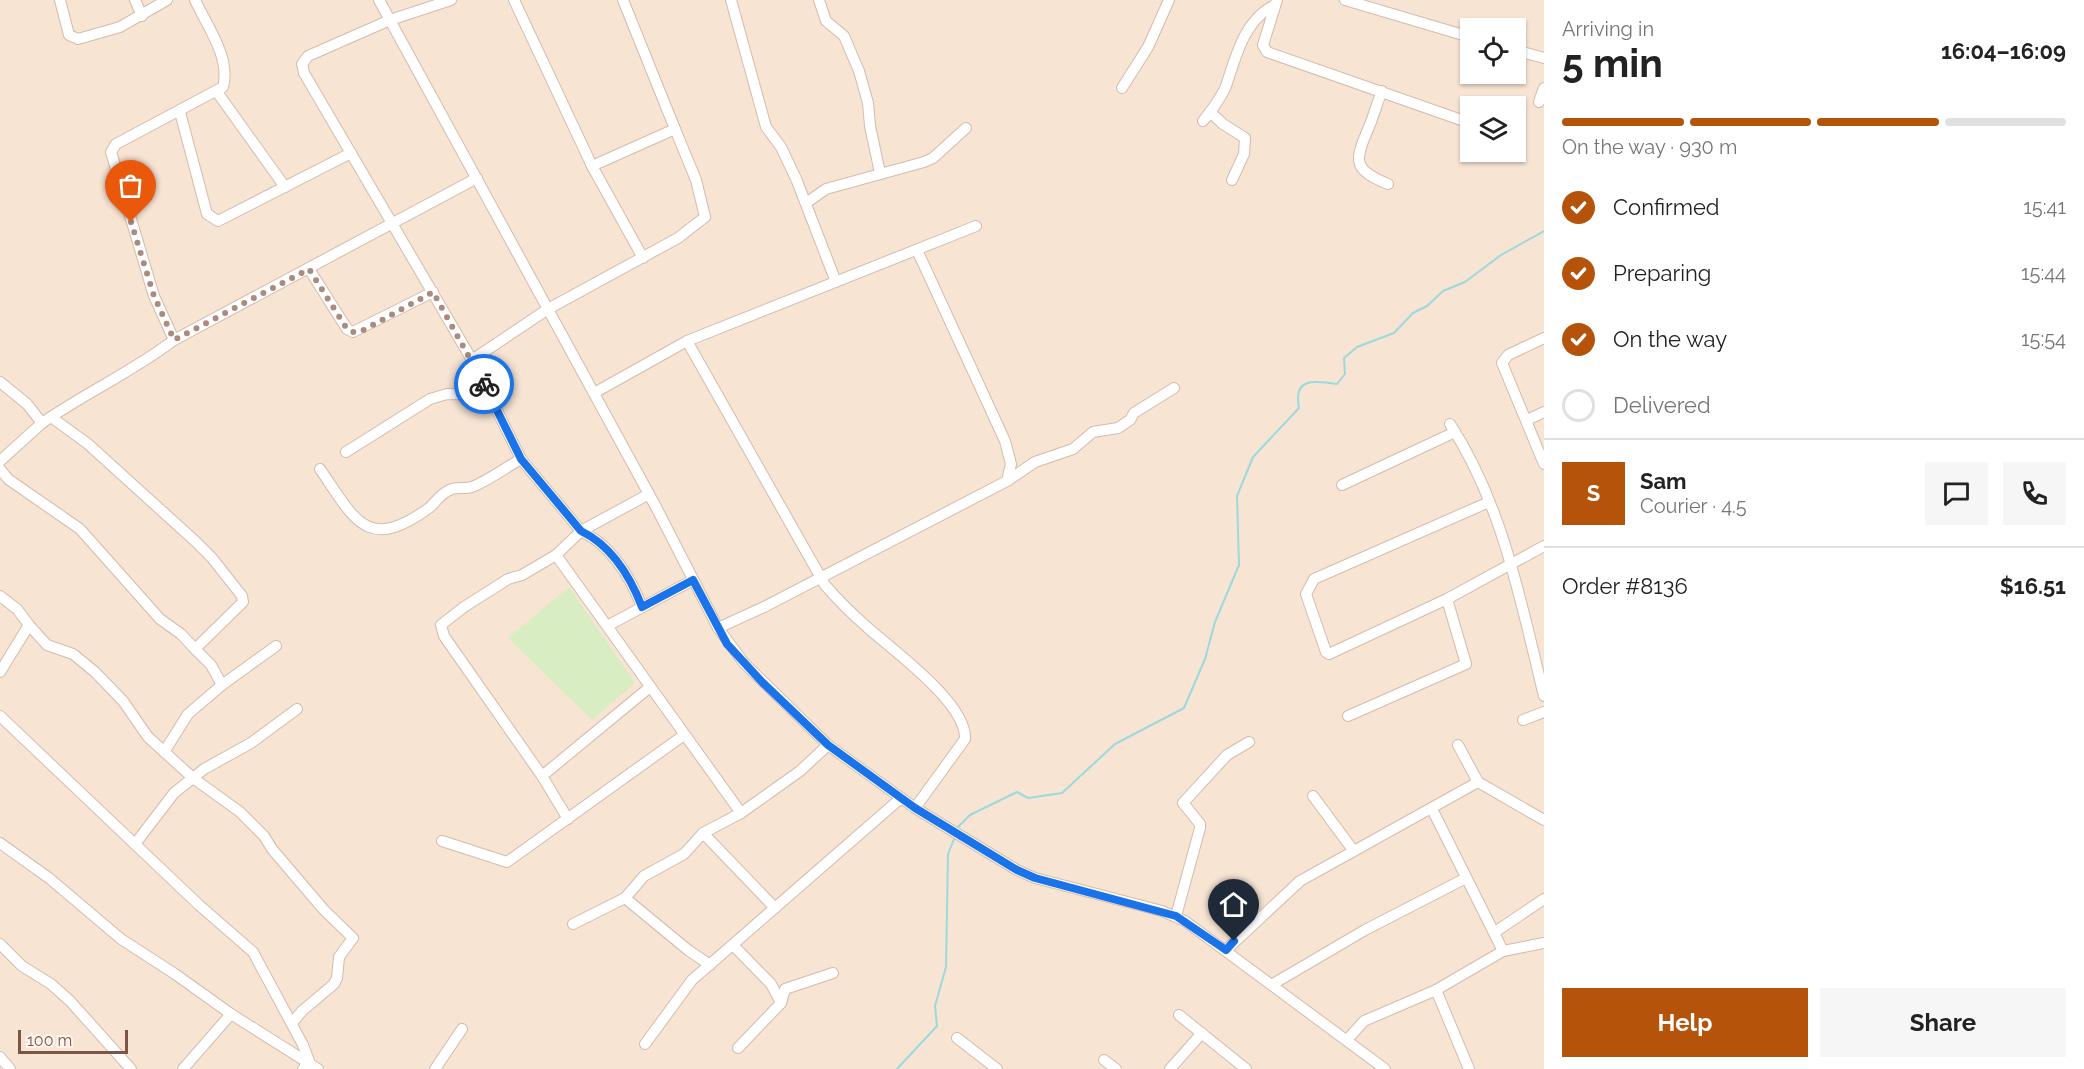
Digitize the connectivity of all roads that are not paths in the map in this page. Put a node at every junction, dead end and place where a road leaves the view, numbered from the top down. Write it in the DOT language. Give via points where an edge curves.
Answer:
graph roads {
  1 [pos="60,0"];
  2 [pos="135,0"];
  3 [pos="167,0"];
  4 [pos="195,0"];
  5 [pos="379,0"];
  6 [pos="451,0"];
  7 [pos="514,0"];
  8 [pos="623,0"];
  9 [pos="731,0"];
  10 [pos="819,0"];
  11 [pos="1169,0"];
  12 [pos="1345,0"];
  13 [pos="1276,3"];
  14 [pos="142,16"];
  15 [pos="390,20"];
  16 [pos="1460,34"];
  17 [pos="1526,53"];
  18 [pos="1544,58"];
  19 [pos="1122,88"];
  20 [pos="1544,88"];
  21 [pos="1382,91"];
  22 [pos="217,92"];
  23 [pos="1539,102"];
  24 [pos="180,112"];
  25 [pos="1210,112"];
  26 [pos="1460,119"];
  27 [pos="1203,121"];
  28 [pos="966,128"];
  29 [pos="675,129"];
  30 [pos="351,153"];
  31 [pos="592,166"];
  32 [pos="879,173"];
  33 [pos="477,178"];
  34 [pos="1232,180"];
  35 [pos="1388,184"];
  36 [pos="285,187"];
  37 [pos="806,203"];
  38 [pos="393,224"];
  39 [pos="976,226"];
  40 [pos="917,250"];
  41 [pos="643,258"];
  42 [pos="309,269"];
  43 [pos="836,282"];
  44 [pos="433,292"];
  45 [pos="548,309"];
  46 [pos="1544,338"];
  47 [pos="174,340"];
  48 [pos="687,341"];
  49 [pos="472,360"];
  50 [pos="0,382"];
  51 [pos="1174,388"];
  52 [pos="594,393"];
  53 [pos="490,395"];
  54 [pos="1544,412"];
  55 [pos="47,420"];
  56 [pos="1527,420"];
  57 [pos="346,452"];
  58 [pos="521,459"];
  59 [pos="0,461"];
  60 [pos="1011,464"];
  61 [pos="1544,464"];
  62 [pos="0,469"];
  63 [pos="1023,469"];
  64 [pos="320,470"];
  65 [pos="1007,481"];
  66 [pos="1342,484"];
  67 [pos="649,494"];
  68 [pos="1489,502"];
  69 [pos="581,531"];
  70 [pos="1544,546"];
  71 [pos="556,555"];
  72 [pos="1511,562"];
  73 [pos="820,578"];
  74 [pos="693,580"];
  75 [pos="0,596"];
  76 [pos="1447,599"];
  77 [pos="642,607"];
  78 [pos="29,625"];
  79 [pos="609,625"];
  80 [pos="718,628"];
  81 [pos="276,646"];
  82 [pos="195,649"];
  83 [pos="0,672"];
  84 [pos="222,685"];
  85 [pos="651,687"];
  86 [pos="1544,696"];
  87 [pos="297,709"];
  88 [pos="1544,712"];
  89 [pos="0,716"];
  90 [pos="1348,716"];
  91 [pos="1523,720"];
  92 [pos="684,735"];
  93 [pos="1249,742"];
  94 [pos="828,745"];
  95 [pos="1458,745"];
  96 [pos="164,752"];
  97 [pos="542,776"];
  98 [pos="194,778"];
  99 [pos="1478,782"];
  100 [pos="1313,796"];
  101 [pos="901,798"];
  102 [pos="915,808"];
  103 [pos="1432,809"];
  104 [pos="741,813"];
  105 [pos="568,819"];
  106 [pos="1544,820"];
  107 [pos="703,833"];
  108 [pos="442,841"];
  109 [pos="0,843"];
  110 [pos="135,844"];
  111 [pos="1353,850"];
  112 [pos="1466,878"];
  113 [pos="625,898"];
  114 [pos="1544,898"];
  115 [pos="775,908"];
  116 [pos="1176,916"];
  117 [pos="573,924"];
  118 [pos="1495,932"];
  119 [pos="1544,943"];
  120 [pos="0,944"];
  121 [pos="733,945"];
  122 [pos="1226,950"];
  123 [pos="1503,951"];
  124 [pos="710,964"];
  125 [pos="833,974"];
  126 [pos="1273,984"];
  127 [pos="1436,990"];
  128 [pos="781,1003"];
  129 [pos="231,1014"];
  130 [pos="1179,1015"];
  131 [pos="292,1023"];
  132 [pos="462,1029"];
  133 [pos="1202,1033"];
  134 [pos="957,1038"];
  135 [pos="1347,1040"];
  136 [pos="645,1044"];
  137 [pos="738,1048"];
  138 [pos="0,1057"];
  139 [pos="1104,1060"];
  140 [pos="306,1065"];
  141 [pos="10,1069"];
  142 [pos="131,1069"];
  143 [pos="183,1069"];
  144 [pos="318,1069"];
  145 [pos="435,1069"];
  146 [pos="996,1069"];
  147 [pos="1116,1069"];
  148 [pos="1170,1069"];
  149 [pos="1246,1069"];
  150 [pos="1385,1069"];
  151 [pos="1469,1069"];
  1 -- 14 [label="street" via="69,35 78,39 99,35"];
  2 -- 14 [label="street"];
  3 -- 14 [label="street"];
  4 -- 22 [label="street" via="217,43 226,75"];
  5 -- 15 [label="street"];
  6 -- 15 [label="street"];
  7 -- 31 [label="street"];
  8 -- 29 [label="street"];
  9 -- 37 [label="street" via="766,127 781,147"];
  10 -- 32 [label="street" via="826,21 844,36 859,71"];
  11 -- 19 [label="street" via="1148,47"];
  12 -- 16 [label="street"];
  13 -- 21 [label="street" via="1263,45 1267,52"];
  13 -- 25 [label="street" via="1255,20 1245,36 1226,86"];
  15 -- 30 [label="street" via="308,56 302,64"];
  15 -- 33 [label="street"];
  17 -- 18 [label="street"];
  20 -- 23 [label="street"];
  21 -- 26 [label="street"];
  21 -- 35 [label="street" via="1358,158 1367,175"];
  22 -- 24 [label="street"];
  22 -- 36 [label="street"];
  24 -- 36 [label="street" via="207,214 212,219 218,222"];
  24 -- 47 [label="street" via="116,144 111,152 154,296"];
  25 -- 27 [label="street"];
  25 -- 34 [label="street" via="1245,138 1244,154"];
  28 -- 32 [label="street" via="933,158"];
  29 -- 31 [label="street"];
  29 -- 41 [label="street" via="696,180 705,217"];
  30 -- 36 [label="street"];
  30 -- 38 [label="street"];
  31 -- 41 [label="street"];
  32 -- 37 [label="street" via="826,189"];
  33 -- 38 [label="street"];
  33 -- 45 [label="street"];
  37 -- 43 [label="street"];
  38 -- 42 [label="street"];
  38 -- 44 [label="street"];
  39 -- 40 [label="street"];
  40 -- 43 [label="street"];
  40 -- 60 [label="street" via="1005,441"];
  41 -- 45 [label="street"];
  42 -- 44 [label="street" via="347,329 353,332 360,332"];
  42 -- 47 [label="street"];
  43 -- 48 [label="street"];
  44 -- 49 [label="street"];
  45 -- 49 [label="street"];
  45 -- 52 [label="street"];
  46 -- 56 [label="street" via="1508,355 1502,363"];
  47 -- 55 [label="street" via="144,363"];
  48 -- 52 [label="street"];
  48 -- 73 [label="street"];
  49 -- 53 [label="street"];
  50 -- 55 [label="street"];
  51 -- 63 [label="street" via="1118,428 1093,432 1072,448"];
  52 -- 67 [label="street"];
  53 -- 57 [label="street" via="447,394 430,399"];
  53 -- 58 [label="street"];
  54 -- 56 [label="street"];
  55 -- 59 [label="street"];
  55 -- 82 [label="street" via="88,444 195,542 242,596 243,602 235,612"];
  56 -- 61 [label="street"];
  58 -- 64 [label="street" via="472,487 448,490 416,516 385,531 371,530 358,519 335,495"];
  58 -- 69 [label="street"];
  60 -- 63 [label="street"];
  60 -- 65 [label="street"];
  62 -- 82 [label="street" via="15,485 80,529 160,619"];
  63 -- 65 [label="street"];
  65 -- 73 [label="street"];
  66 -- 68 [label="street" via="1453,428"];
  67 -- 69 [label="street"];
  67 -- 74 [label="street"];
  68 -- 72 [label="street"];
  68 -- 76 [label="street" via="1314,579 1306,594 1329,654"];
  69 -- 71 [label="street"];
  69 -- 77 [label="street" via="594,537 613,556"];
  70 -- 72 [label="street"];
  71 -- 79 [label="street"];
  71 -- 97 [label="street" via="508,579 441,625 444,636"];
  72 -- 76 [label="street"];
  72 -- 86 [label="street"];
  73 -- 80 [label="street"];
  73 -- 102 [label="street" via="842,604 946,698 966,732 965,739"];
  74 -- 77 [label="street"];
  74 -- 80 [label="street"];
  75 -- 78 [label="street"];
  76 -- 90 [label="street" via="1466,664"];
  77 -- 79 [label="street"];
  78 -- 83 [label="street"];
  78 -- 96 [label="street" via="47,645 73,654 95,672"];
  79 -- 85 [label="street"];
  80 -- 94 [label="street" via="744,663"];
  81 -- 84 [label="street"];
  82 -- 84 [label="street" via="211,665"];
  84 -- 96 [label="street" via="188,714"];
  85 -- 92 [label="street"];
  85 -- 97 [label="street"];
  87 -- 98 [label="street"];
  88 -- 91 [label="street"];
  89 -- 110 [label="street"];
  92 -- 104 [label="street"];
  92 -- 105 [label="street"];
  93 -- 116 [label="street" via="1227,756 1183,803 1200,828"];
  94 -- 101 [label="street"];
  94 -- 104 [label="street" via="800,771"];
  95 -- 99 [label="street"];
  96 -- 98 [label="street"];
  97 -- 105 [label="street"];
  98 -- 110 [label="street" via="174,794"];
  98 -- 131 [label="street" via="240,812 264,836 295,877 352,938 339,957 334,984"];
  99 -- 103 [label="street"];
  99 -- 106 [label="street"];
  100 -- 111 [label="street"];
  101 -- 102 [label="street"];
  101 -- 115 [label="street"];
  102 -- 116 [label="street" via="1035,878"];
  103 -- 111 [label="street"];
  103 -- 112 [label="street"];
  104 -- 107 [label="street"];
  105 -- 108 [label="street" via="507,862"];
  107 -- 113 [label="street" via="684,854 644,876"];
  107 -- 115 [label="street"];
  109 -- 129 [label="street" via="49,878 121,939"];
  110 -- 131 [label="street" via="253,952"];
  111 -- 122 [label="street" via="1300,881"];
  112 -- 118 [label="street"];
  112 -- 126 [label="street" via="1365,930"];
  113 -- 117 [label="street"];
  113 -- 124 [label="street"];
  114 -- 118 [label="street"];
  115 -- 121 [label="street"];
  116 -- 122 [label="street"];
  118 -- 123 [label="street"];
  119 -- 123 [label="street"];
  120 -- 142 [label="street" via="22,966 70,1001"];
  121 -- 124 [label="street"];
  121 -- 128 [label="street" via="771,984"];
  122 -- 126 [label="street"];
  123 -- 127 [label="street"];
  124 -- 136 [label="street" via="684,988"];
  125 -- 128 [label="street" via="785,989"];
  126 -- 135 [label="street"];
  127 -- 135 [label="street" via="1364,1021"];
  127 -- 151 [label="street"];
  128 -- 137 [label="street"];
  129 -- 140 [label="street"];
  129 -- 143 [label="street"];
  130 -- 133 [label="street"];
  131 -- 140 [label="street"];
  132 -- 145 [label="street"];
  133 -- 148 [label="street"];
  133 -- 149 [label="street"];
  134 -- 146 [label="street"];
  135 -- 150 [label="street"];
  138 -- 141 [label="street"];
  139 -- 147 [label="street"];
  140 -- 144 [label="street"];
}
